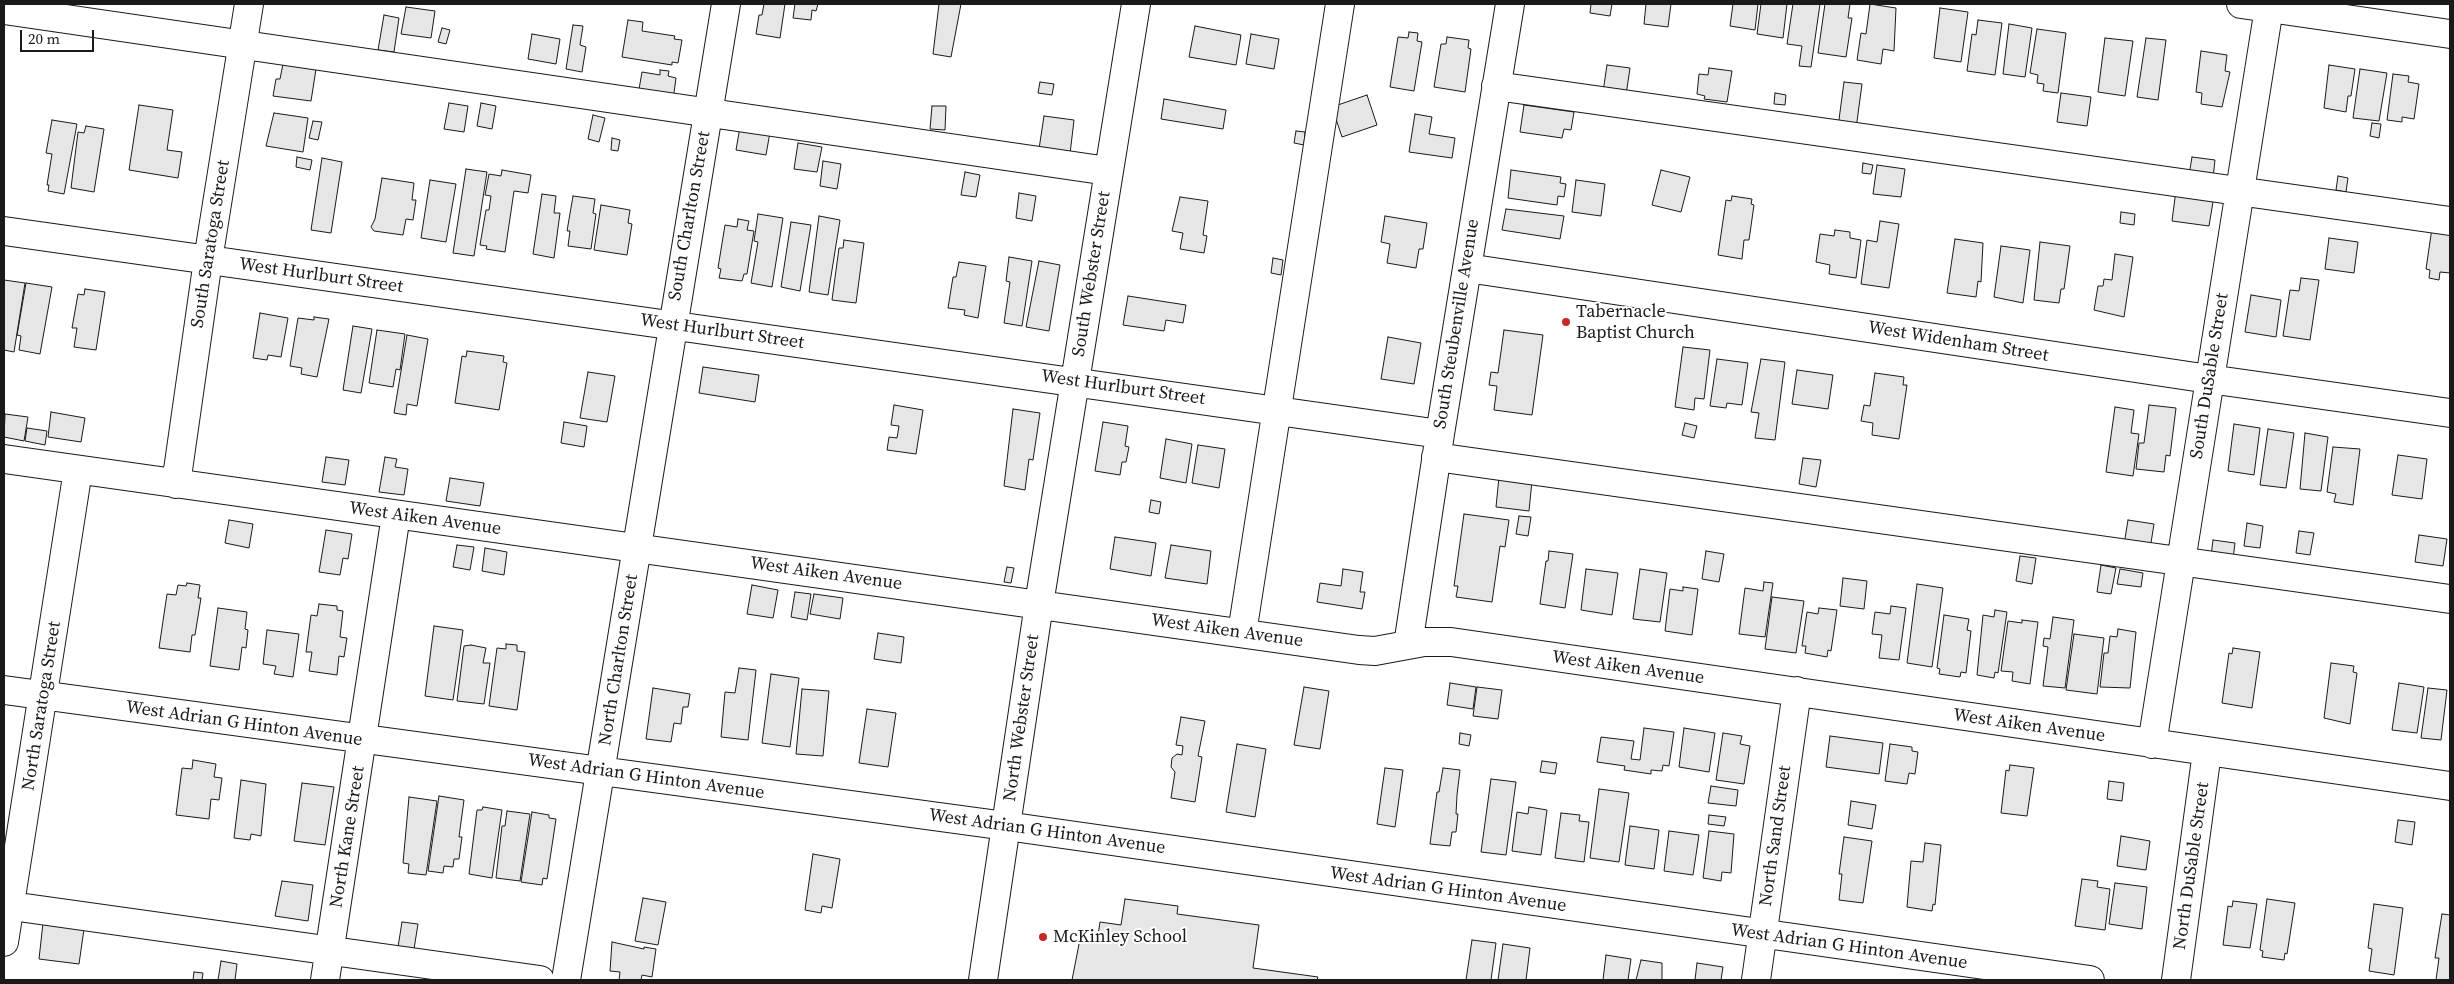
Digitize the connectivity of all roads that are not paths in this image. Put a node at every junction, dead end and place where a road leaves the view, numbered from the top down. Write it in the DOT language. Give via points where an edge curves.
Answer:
graph roads {
  1 [pos="249,4"];
  2 [pos="726,4"];
  3 [pos="1136,4"];
  4 [pos="1340,4"];
  5 [pos="1502,5"];
  6 [pos="2257,5"];
  7 [pos="4,10"];
  8 [pos="2450,34"];
  9 [pos="243,44"];
  10 [pos="1496,86"];
  11 [pos="708,112"];
  12 [pos="1108,171"];
  13 [pos="2241,191"];
  14 [pos="2450,221"];
  15 [pos="4,231"];
  16 [pos="208,260"];
  17 [pos="1467,268"];
  18 [pos="672,325"];
  19 [pos="2209,379"];
  20 [pos="1074,382"];
  21 [pos="1277,410"];
  22 [pos="2450,413"];
  23 [pos="1438,446"];
  24 [pos="4,459"];
  25 [pos="78,470"];
  26 [pos="176,484"];
  27 [pos="396,515"];
  28 [pos="638,548"];
  29 [pos="2181,562"];
  30 [pos="2450,599"];
  31 [pos="1039,604"];
  32 [pos="1242,634"];
  33 [pos="1408,645"];
  34 [pos="4,690"];
  35 [pos="1797,691"];
  36 [pos="44,696"];
  37 [pos="363,740"];
  38 [pos="2152,744"];
  39 [pos="2207,752"];
  40 [pos="601,770"];
  41 [pos="2450,786"];
  42 [pos="1006,826"];
  43 [pos="7,906"];
  44 [pos="1763,935"];
  45 [pos="4,942"];
  46 [pos="330,950"];
  47 [pos="325,980"];
  48 [pos="540,980"];
  49 [pos="566,980"];
  50 [pos="983,980"];
  51 [pos="1756,980"];
  52 [pos="2090,980"];
  53 [pos="2176,980"];
  1 -- 9 [label="street, South Saratoga Street"];
  2 -- 11 [label="street, South Charlton Street"];
  3 -- 12 [label="street, South Webster Street"];
  4 -- 21 [label="street"];
  5 -- 10 [label="street, South Steubenville Avenue"];
  6 -- 8 [label="street"];
  6 -- 13 [label="street, South DuSable Street"];
  7 -- 9 [label="street"];
  9 -- 11 [label="street"];
  9 -- 16 [label="street, South Saratoga Street"];
  10 -- 13 [label="street"];
  10 -- 17 [label="street, South Steubenville Avenue"];
  11 -- 12 [label="street"];
  11 -- 18 [label="street, South Charlton Street"];
  12 -- 20 [label="street, South Webster Street"];
  13 -- 14 [label="street"];
  13 -- 19 [label="street, South DuSable Street"];
  15 -- 16 [label="street, West Hurlburt Street"];
  16 -- 18 [label="street, West Hurlburt Street"];
  16 -- 26 [label="street, South Saratoga Street"];
  17 -- 19 [label="street, West Widenham Street"];
  17 -- 23 [label="street, South Steubenville Avenue"];
  18 -- 20 [label="street, West Hurlburt Street"];
  18 -- 28 [label="street, South Charlton Street"];
  19 -- 22 [label="street, West Widenham Street"];
  19 -- 29 [label="street, South DuSable Street"];
  20 -- 21 [label="street, West Hurlburt Street"];
  20 -- 31 [label="street, South Webster Street"];
  21 -- 23 [label="street, West Hurlburt Street"];
  21 -- 32 [label="street"];
  23 -- 29 [label="street, West Hurlburt Street"];
  23 -- 33 [label="street, South Steubenville Avenue"];
  24 -- 25 [label="street, West Aiken Avenue"];
  25 -- 26 [label="street, West Aiken Avenue"];
  25 -- 36 [label="street, North Saratoga Street"];
  26 -- 27 [label="street, West Aiken Avenue"];
  27 -- 28 [label="street, West Aiken Avenue"];
  27 -- 37 [label="street, North Kane Street"];
  28 -- 31 [label="street, West Aiken Avenue"];
  28 -- 40 [label="street, North Charlton Street"];
  29 -- 30 [label="street, West Hurlburt Street"];
  29 -- 38 [label="street, South DuSable Street"];
  31 -- 32 [label="street, West Aiken Avenue"];
  31 -- 42 [label="street, North Webster Street"];
  32 -- 33 [label="street, West Aiken Avenue" via="1358,650 1375,651"];
  33 -- 35 [label="street, West Aiken Avenue" via="1451,642"];
  34 -- 36 [label="street, West Adrian G Hinton Avenue"];
  35 -- 38 [label="street, West Aiken Avenue"];
  35 -- 44 [label="street, North Sand Street"];
  36 -- 37 [label="street, West Adrian G Hinton Avenue"];
  36 -- 43 [label="street, North Saratoga Street"];
  37 -- 40 [label="street, West Adrian G Hinton Avenue"];
  37 -- 46 [label="street, North Kane Street"];
  38 -- 39 [label="street, West Aiken Avenue"];
  39 -- 41 [label="street, West Aiken Avenue"];
  39 -- 53 [label="street, North DuSable Street"];
  40 -- 42 [label="street, West Adrian G Hinton Avenue"];
  40 -- 49 [label="street, North Charlton Street"];
  42 -- 44 [label="street, West Adrian G Hinton Avenue"];
  42 -- 50 [label="street, North Webster Street"];
  43 -- 45 [label="street, North Saratoga Street"];
  43 -- 46 [label="street"];
  44 -- 51 [label="street, North Sand Street"];
  44 -- 52 [label="street, West Adrian G Hinton Avenue"];
  46 -- 47 [label="street, North Kane Street"];
  46 -- 48 [label="street"];
}
